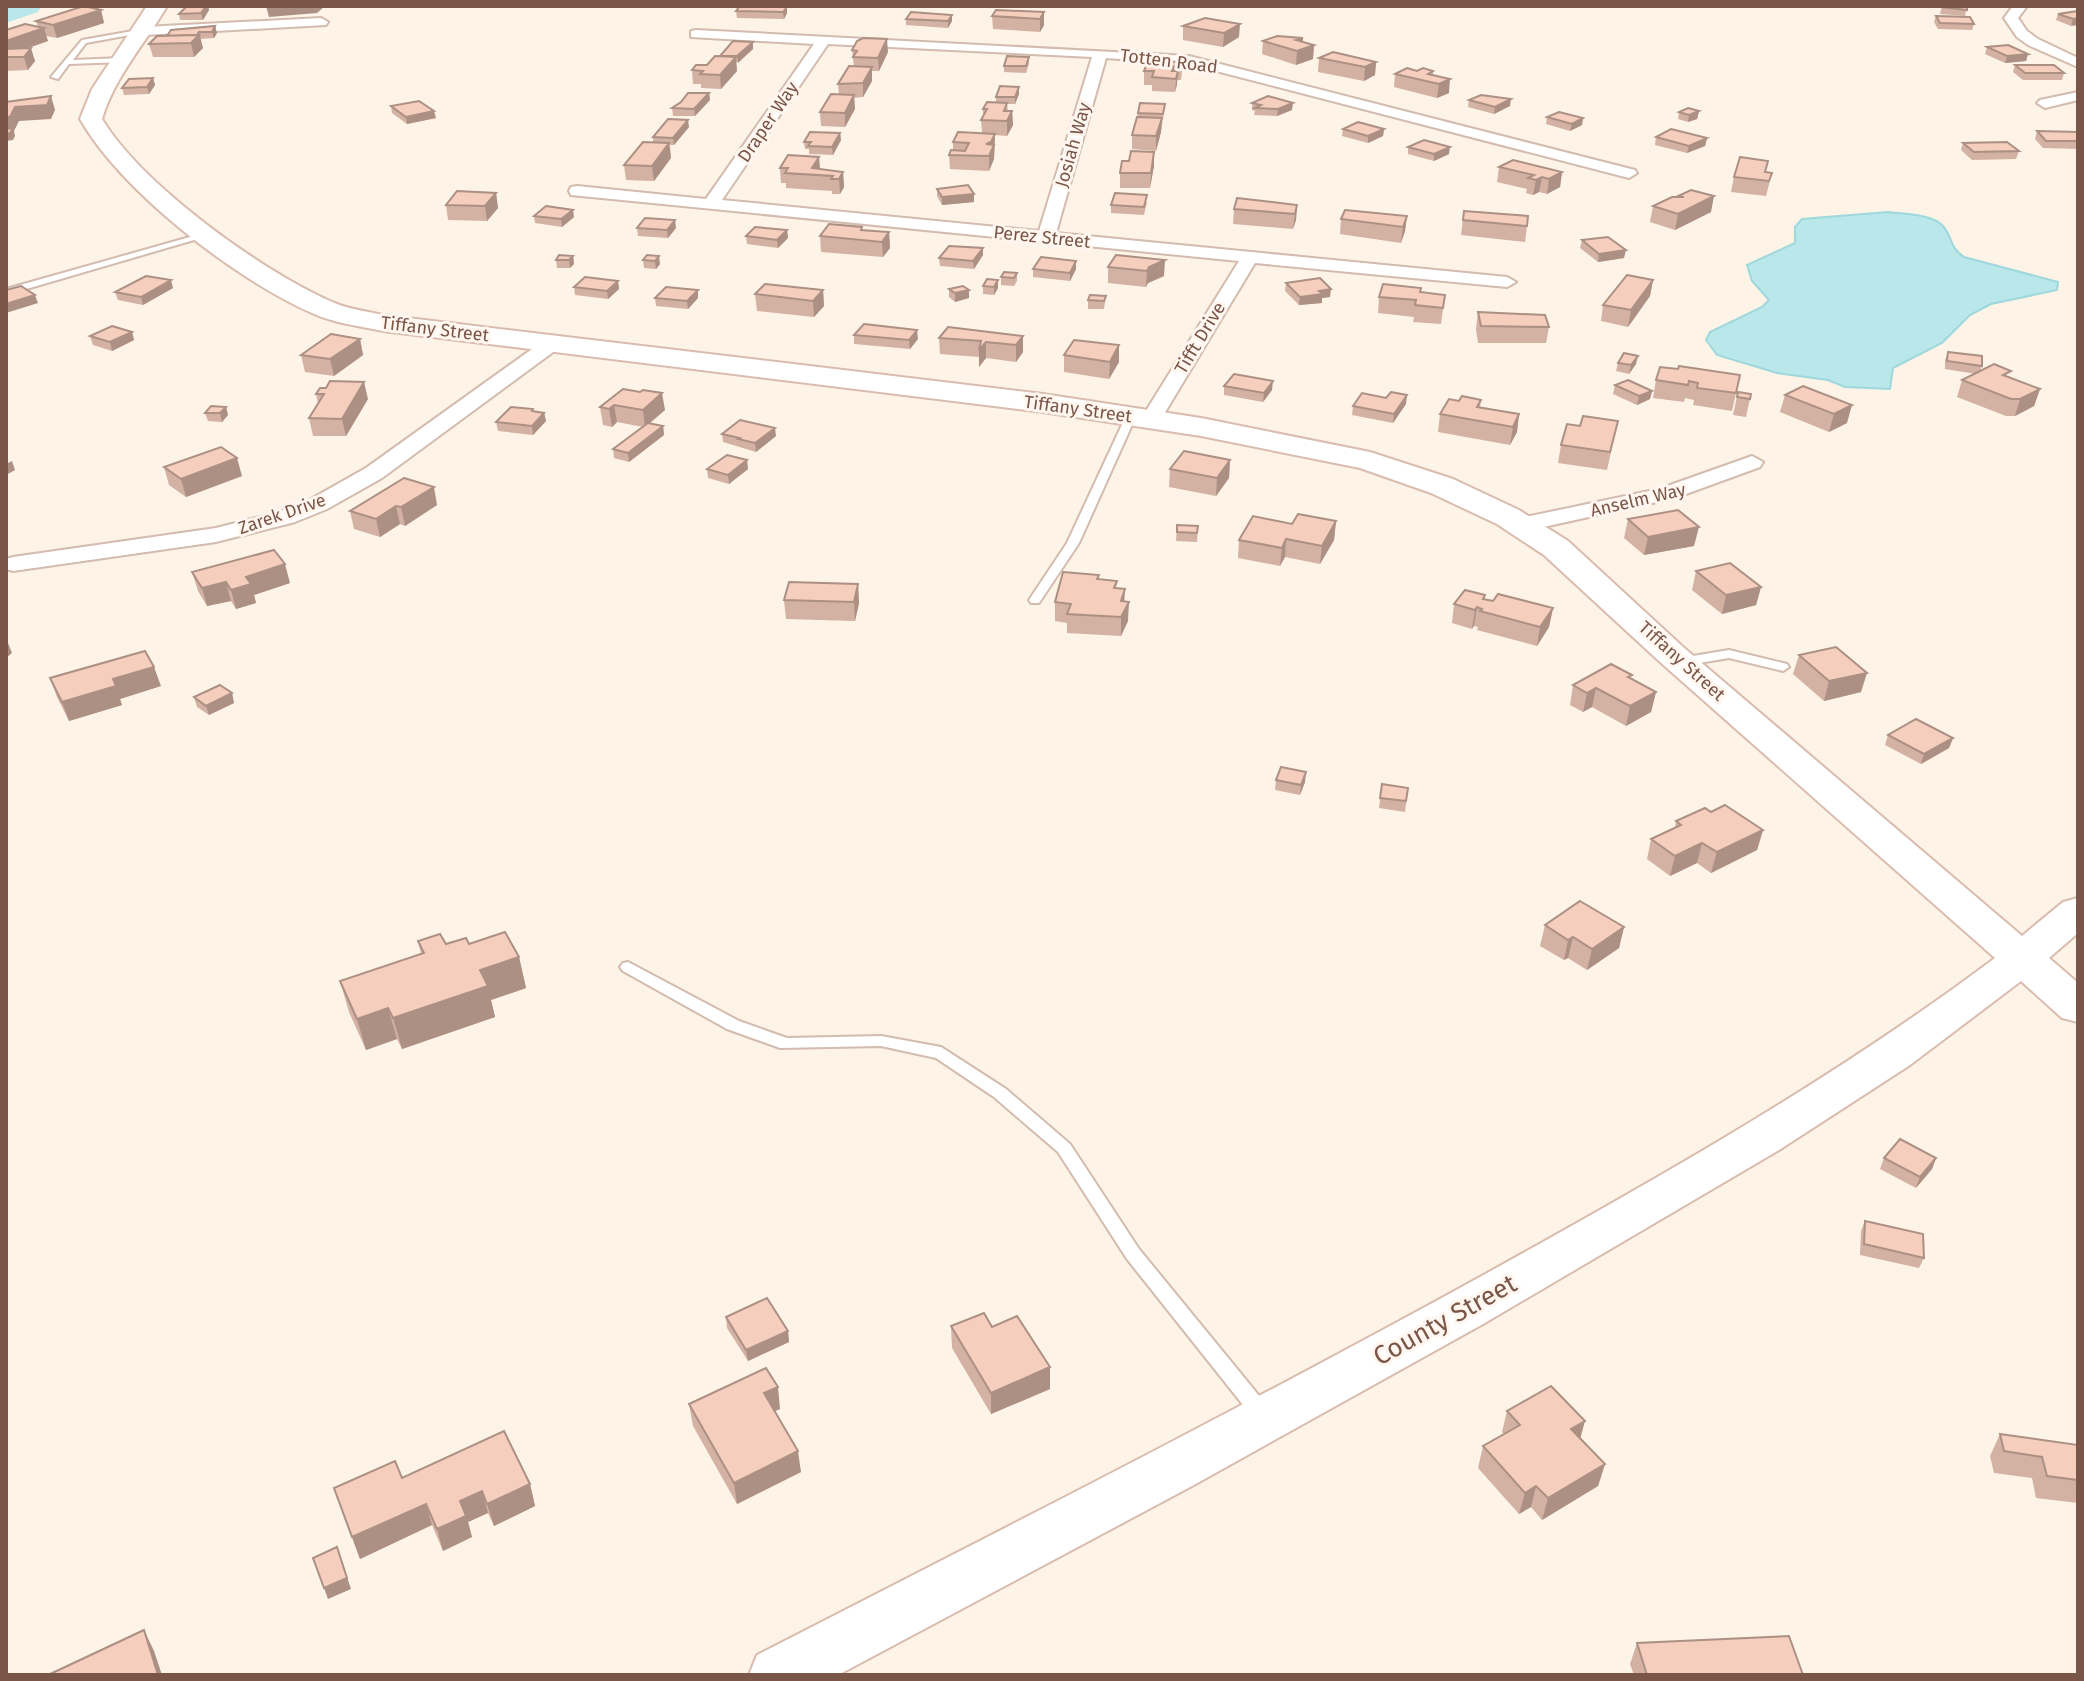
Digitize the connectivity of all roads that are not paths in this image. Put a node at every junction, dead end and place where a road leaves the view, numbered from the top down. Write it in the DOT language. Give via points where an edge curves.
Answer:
graph roads {
  1 [pos="2020,6"];
  2 [pos="151,18"];
  3 [pos="321,22"];
  4 [pos="696,34"];
  5 [pos="824,40"];
  6 [pos="1100,53"];
  7 [pos="122,60"];
  8 [pos="66,62"];
  9 [pos="2078,63"];
  10 [pos="55,77"];
  11 [pos="2078,96"];
  12 [pos="2045,103"];
  13 [pos="1629,173"];
  14 [pos="577,191"];
  15 [pos="711,204"];
  16 [pos="207,235"];
  17 [pos="1046,237"];
  18 [pos="1250,257"];
  19 [pos="1507,282"];
  20 [pos="6,292"];
  21 [pos="553,343"];
  22 [pos="1141,418"];
  23 [pos="1752,462"];
  24 [pos="1521,525"];
  25 [pos="13,564"];
  26 [pos="1035,600"];
  27 [pos="1681,662"];
  28 [pos="1783,667"];
  29 [pos="2078,911"];
  30 [pos="2021,957"];
  31 [pos="628,967"];
  32 [pos="2078,1007"];
  33 [pos="1265,1417"];
  34 [pos="779,1675"];
  1 -- 9 [label="street" via="2011,18 2022,34"];
  2 -- 3 [label="street"];
  2 -- 7 [label="street, Tiffany Street"];
  2 -- 8 [label="lane" via="84,41"];
  4 -- 5 [label="street, Totten Road"];
  5 -- 6 [label="street, Totten Road"];
  5 -- 15 [label="street, Draper Way"];
  6 -- 13 [label="street, Totten Road" via="1215,65"];
  6 -- 17 [label="street, Josiah Way"];
  7 -- 8 [label="lane"];
  7 -- 16 [label="street, Tiffany Street" via="96,96 91,119 117,155"];
  8 -- 10 [label="lane"];
  11 -- 12 [label="street"];
  14 -- 15 [label="street, Perez Street"];
  15 -- 17 [label="street, Perez Street"];
  16 -- 20 [label="lane"];
  16 -- 21 [label="street, Tiffany Street" via="290,294 334,312 395,325"];
  17 -- 18 [label="street, Perez Street"];
  18 -- 19 [label="street, Perez Street"];
  18 -- 22 [label="street, Tifft Drive"];
  21 -- 22 [label="street, Tiffany Street"];
  21 -- 25 [label="street, Zarek Drive" via="374,473 319,504 216,535"];
  22 -- 24 [label="street, Tiffany Street" via="1370,461 1477,501"];
  22 -- 26 [label="lane" via="1073,543"];
  23 -- 24 [label="street, Anselm Way" via="1679,493"];
  24 -- 27 [label="street, Tiffany Street" via="1586,572"];
  27 -- 28 [label="lane" via="1729,654"];
  27 -- 30 [label="street, Tiffany Street"];
  29 -- 30 [label="street, County Street"];
  30 -- 32 [label="street, Tiffany Street"];
  30 -- 33 [label="street, County Street" via="1895,1055 1664,1197"];
  31 -- 33 [label="lane" via="733,1025 786,1044 881,1041 941,1053 1000,1093 1064,1148 1133,1254"];
  33 -- 34 [label="street, County Street"];
}
